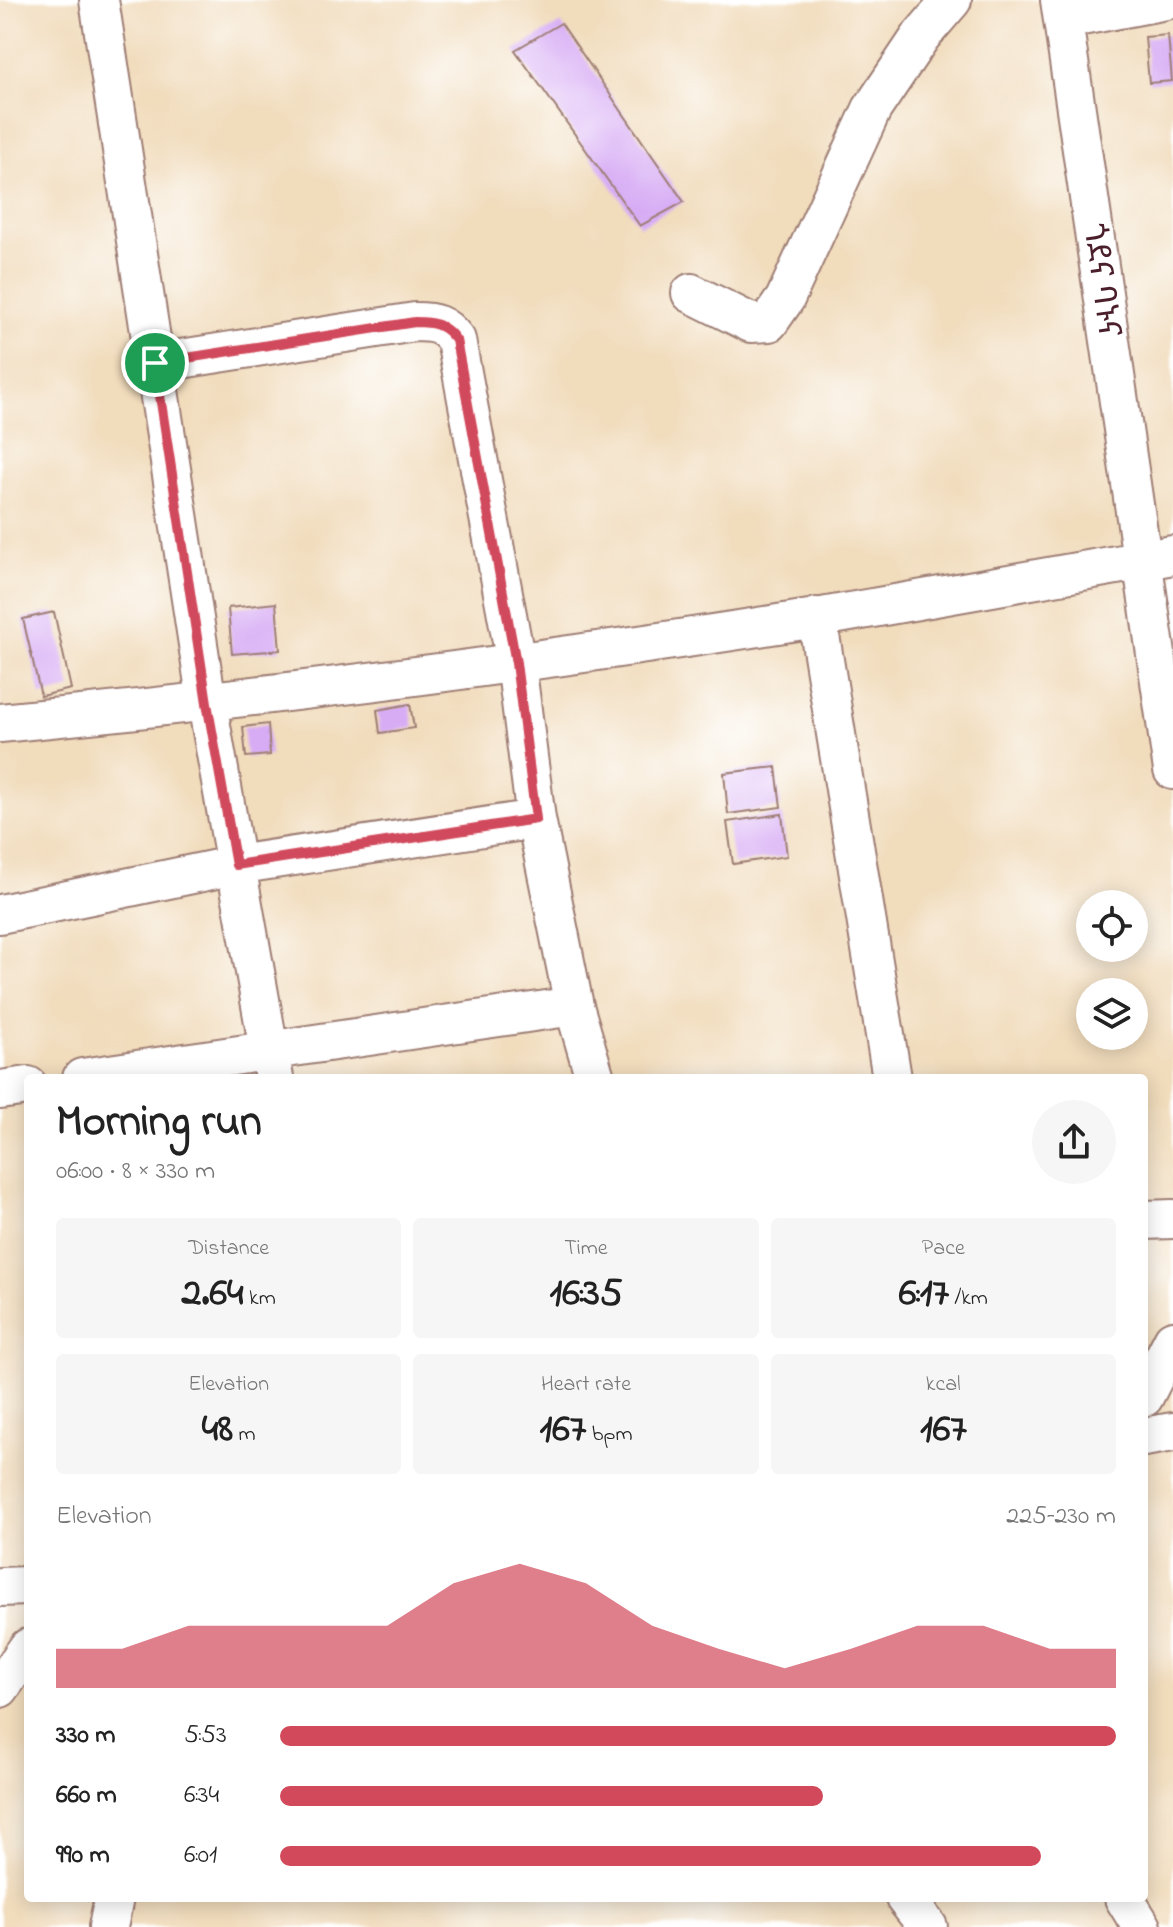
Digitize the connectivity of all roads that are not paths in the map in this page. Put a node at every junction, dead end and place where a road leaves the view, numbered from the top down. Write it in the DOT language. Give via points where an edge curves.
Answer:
graph roads {
  1 [pos="99,0"];
  2 [pos="952,0"];
  3 [pos="1166,0"];
  4 [pos="1063,9"];
  5 [pos="691,293"];
  6 [pos="155,363"];
  7 [pos="1158,557"];
  8 [pos="817,617"];
  9 [pos="516,663"];
  10 [pos="207,703"];
  11 [pos="0,723"];
  12 [pos="1173,770"];
  13 [pos="536,819"];
  14 [pos="236,865"];
  15 [pos="0,914"];
  16 [pos="574,1006"];
  17 [pos="272,1065"];
  18 [pos="140,1074"];
  19 [pos="594,1074"];
  20 [pos="891,1074"];
  21 [pos="24,1087"];
  22 [pos="0,1090"];
  23 [pos="1173,1219"];
  24 [pos="1148,1220"];
  25 [pos="1173,1340"];
  26 [pos="1148,1389"];
  27 [pos="1173,1432"];
  28 [pos="1148,1436"];
  29 [pos="24,1586"];
  30 [pos="0,1587"];
  31 [pos="24,1654"];
  32 [pos="0,1688"];
  33 [pos="113,1902"];
  34 [pos="908,1902"];
  35 [pos="1126,1902"];
  36 [pos="108,1927"];
  37 [pos="928,1927"];
  38 [pos="1142,1927"];
  1 -- 6 [label="street"];
  2 -- 5 [label="street" via="872,109 785,299 769,322 751,323"];
  3 -- 4 [label="street"];
  4 -- 7 [label="street, ጎደና ባኑና"];
  6 -- 9 [label="street" via="415,322 435,322 448,329 456,340"];
  6 -- 10 [label="street"];
  7 -- 8 [label="street"];
  7 -- 12 [label="street, ጎደና ባኑና"];
  8 -- 9 [label="street"];
  8 -- 20 [label="street"];
  9 -- 10 [label="street"];
  9 -- 13 [label="street"];
  10 -- 11 [label="street"];
  10 -- 14 [label="street"];
  13 -- 14 [label="street"];
  13 -- 16 [label="street"];
  14 -- 15 [label="street"];
  14 -- 17 [label="street"];
  16 -- 17 [label="street"];
  16 -- 19 [label="street"];
  17 -- 18 [label="street"];
  21 -- 22 [label="street"];
  23 -- 24 [label="street"];
  25 -- 26 [label="street"];
  27 -- 28 [label="street"];
  29 -- 30 [label="street"];
  31 -- 32 [label="street"];
  33 -- 36 [label="street"];
  34 -- 37 [label="street"];
  35 -- 38 [label="street"];
}
